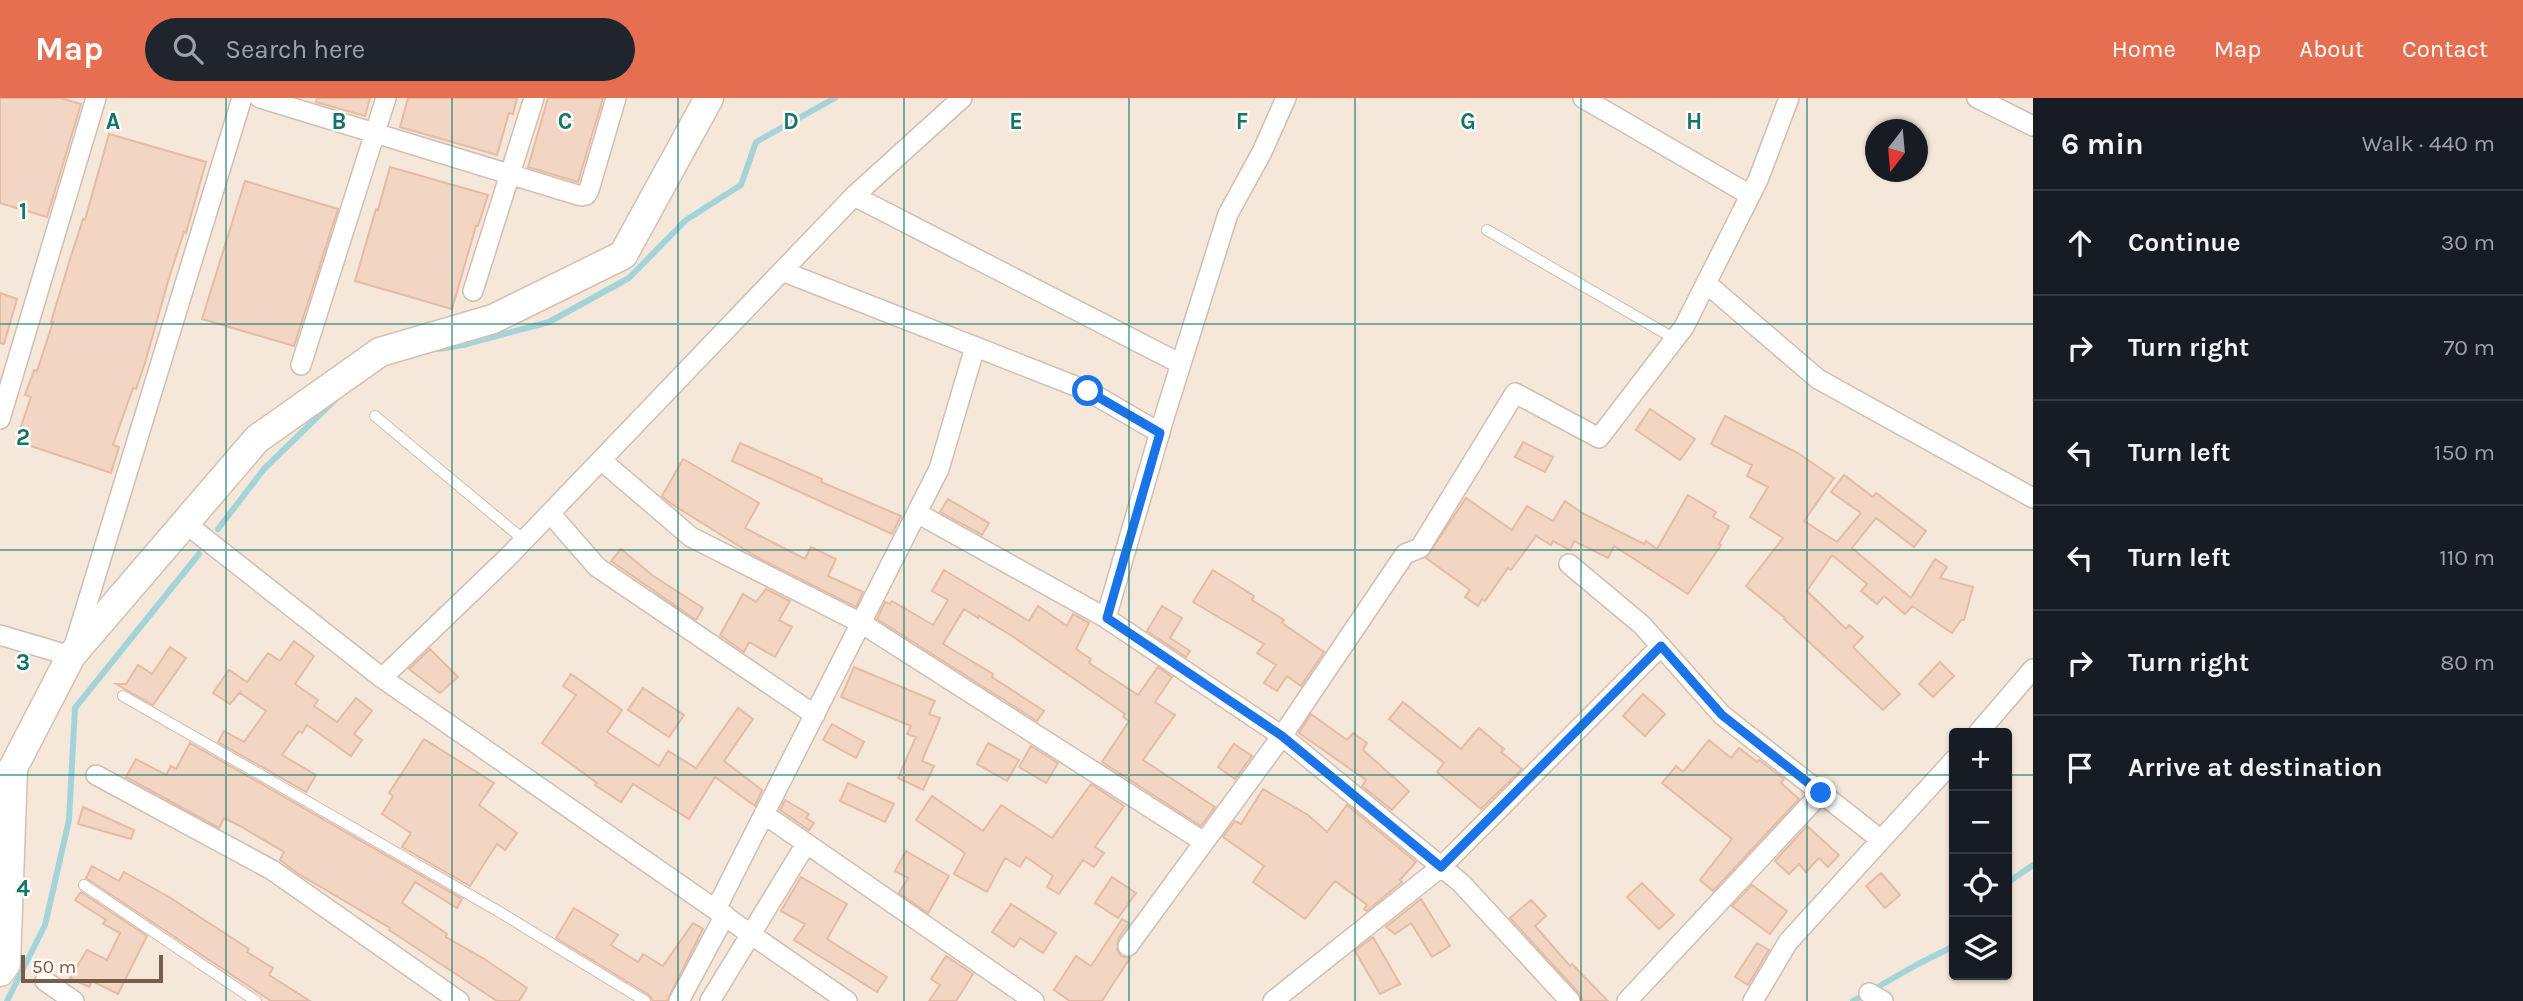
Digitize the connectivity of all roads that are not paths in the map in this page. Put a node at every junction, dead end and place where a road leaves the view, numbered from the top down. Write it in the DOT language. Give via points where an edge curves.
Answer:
graph roads {
  1 [pos="96,98"];
  2 [pos="242,98"];
  3 [pos="260,98"];
  4 [pos="386,98"];
  5 [pos="534,98"];
  6 [pos="616,98"];
  7 [pos="709,98"];
  8 [pos="962,98"];
  9 [pos="1286,98"];
  10 [pos="1583,98"];
  11 [pos="1789,98"];
  12 [pos="1976,98"];
  13 [pos="2033,127"];
  14 [pos="375,133"];
  15 [pos="509,174"];
  16 [pos="1750,195"];
  17 [pos="854,196"];
  18 [pos="1487,230"];
  19 [pos="782,271"];
  20 [pos="1706,283"];
  21 [pos="473,291"];
  22 [pos="1675,339"];
  23 [pos="975,347"];
  24 [pos="1181,364"];
  25 [pos="301,365"];
  26 [pos="375,416"];
  27 [pos="0,419"];
  28 [pos="1160,433"];
  29 [pos="601,460"];
  30 [pos="2033,498"];
  31 [pos="550,513"];
  32 [pos="917,513"];
  33 [pos="185,523"];
  34 [pos="524,540"];
  35 [pos="1569,564"];
  36 [pos="1107,618"];
  37 [pos="861,623"];
  38 [pos="0,635"];
  39 [pos="1661,646"];
  40 [pos="71,656"];
  41 [pos="2033,669"];
  42 [pos="382,678"];
  43 [pos="123,696"];
  44 [pos="815,715"];
  45 [pos="1982,728"];
  46 [pos="1282,736"];
  47 [pos="1949,765"];
  48 [pos="96,775"];
  49 [pos="1821,793"];
  50 [pos="764,814"];
  51 [pos="1881,840"];
  52 [pos="1204,842"];
  53 [pos="806,844"];
  54 [pos="1441,867"];
  55 [pos="84,885"];
  56 [pos="720,912"];
  57 [pos="751,933"];
  58 [pos="1128,946"];
  59 [pos="0,972"];
  60 [pos="45,981"];
  61 [pos="74,1001"];
  62 [pos="256,1001"];
  63 [pos="459,1001"];
  64 [pos="645,1001"];
  65 [pos="678,1001"];
  66 [pos="710,1001"];
  67 [pos="847,1001"];
  68 [pos="1034,1001"];
  69 [pos="1273,1001"];
  70 [pos="1570,1001"];
  71 [pos="1627,1001"];
  72 [pos="1754,1001"];
  1 -- 27 [label="street"];
  2 -- 40 [label="street"];
  3 -- 14 [label="street"];
  4 -- 14 [label="street"];
  5 -- 15 [label="street"];
  6 -- 15 [label="street" via="586,195"];
  7 -- 33 [label="street" via="623,256 493,319 380,352 257,439"];
  8 -- 17 [label="street"];
  9 -- 24 [label="street" via="1228,214"];
  10 -- 16 [label="street"];
  11 -- 16 [label="street"];
  12 -- 13 [label="street"];
  14 -- 15 [label="street"];
  14 -- 25 [label="street"];
  15 -- 21 [label="street"];
  16 -- 20 [label="street"];
  17 -- 19 [label="street"];
  17 -- 24 [label="street"];
  18 -- 22 [label="lane"];
  19 -- 23 [label="street"];
  19 -- 29 [label="street"];
  20 -- 22 [label="street"];
  20 -- 30 [label="street" via="1818,379"];
  22 -- 46 [label="street" via="1599,439 1515,393 1420,548 1405,554"];
  23 -- 28 [label="street" via="1088,391"];
  23 -- 32 [label="street" via="940,469"];
  24 -- 28 [label="street"];
  26 -- 34 [label="lane"];
  28 -- 36 [label="street"];
  29 -- 31 [label="street"];
  29 -- 37 [label="street" via="691,537"];
  31 -- 34 [label="street"];
  31 -- 44 [label="street" via="597,567"];
  32 -- 36 [label="street"];
  32 -- 37 [label="street"];
  33 -- 40 [label="street"];
  33 -- 42 [label="street"];
  34 -- 42 [label="street"];
  35 -- 39 [label="street"];
  36 -- 46 [label="street"];
  37 -- 44 [label="street"];
  37 -- 52 [label="street"];
  38 -- 40 [label="street"];
  39 -- 49 [label="street" via="1722,715"];
  39 -- 54 [label="street"];
  40 -- 59 [label="street" via="13,768 6,964"];
  41 -- 45 [label="street"];
  42 -- 56 [label="street"];
  43 -- 64 [label="lane" via="498,911"];
  44 -- 50 [label="street"];
  46 -- 52 [label="street"];
  46 -- 54 [label="street"];
  47 -- 51 [label="street"];
  48 -- 63 [label="street" via="272,870"];
  49 -- 51 [label="street"];
  49 -- 71 [label="street"];
  50 -- 53 [label="street"];
  50 -- 56 [label="street"];
  51 -- 72 [label="street" via="1788,942"];
  52 -- 58 [label="street"];
  53 -- 57 [label="street"];
  53 -- 68 [label="street"];
  54 -- 69 [label="street"];
  54 -- 70 [label="street"];
  55 -- 62 [label="lane"];
  56 -- 57 [label="street"];
  56 -- 65 [label="street"];
  57 -- 66 [label="street"];
  57 -- 67 [label="street"];
  60 -- 61 [label="street"];
}
